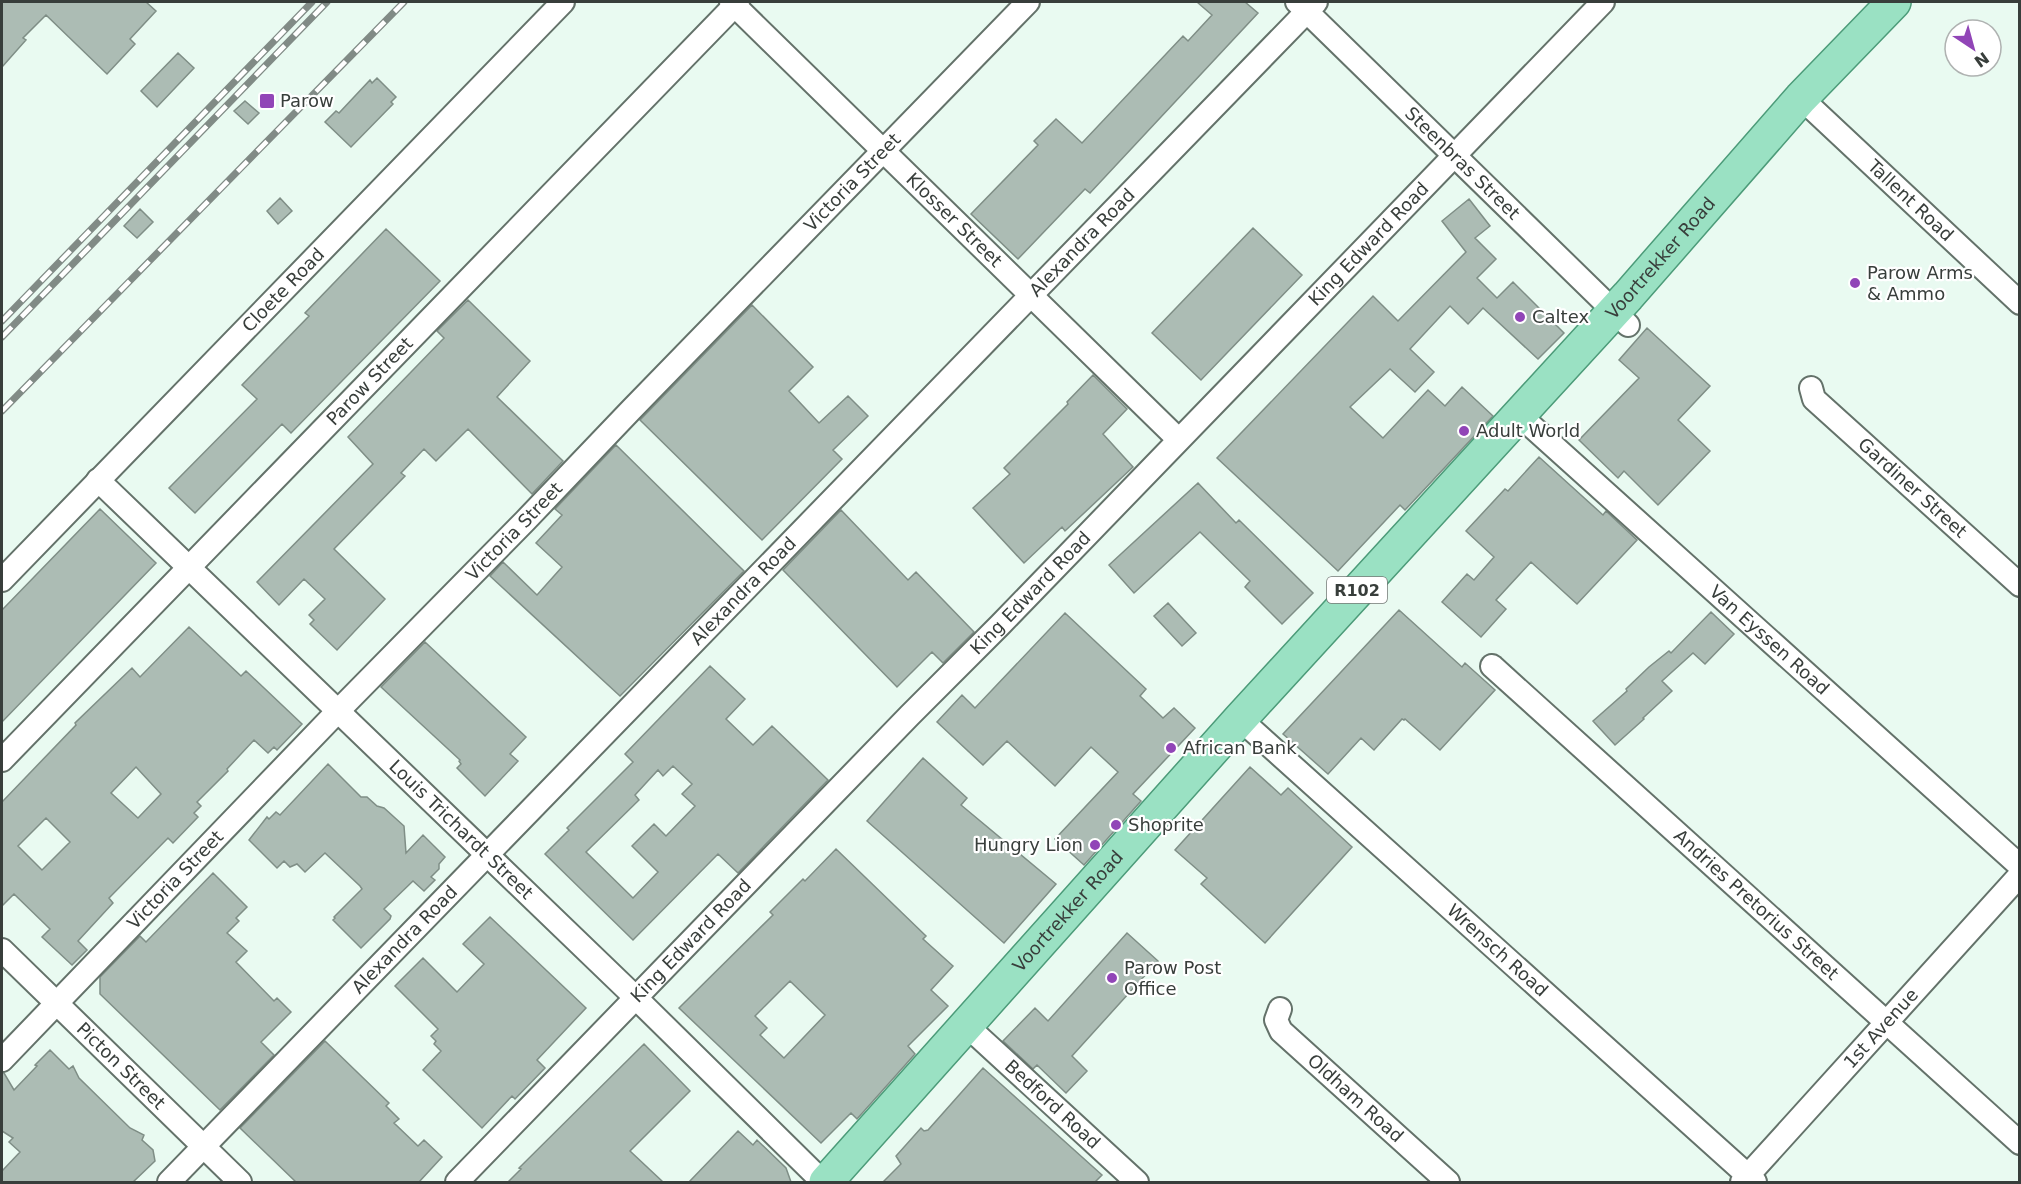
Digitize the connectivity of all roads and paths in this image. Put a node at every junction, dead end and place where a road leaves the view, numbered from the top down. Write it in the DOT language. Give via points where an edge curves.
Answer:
graph roads {
  1 [pos="563,2"];
  2 [pos="1028,2"];
  3 [pos="1603,2"];
  4 [pos="735,3"];
  5 [pos="1306,5"];
  6 [pos="1894,8"];
  7 [pos="1809,105"];
  8 [pos="883,150"];
  9 [pos="1453,155"];
  10 [pos="1031,295"];
  11 [pos="2019,303"];
  12 [pos="1621,318"];
  13 [pos="1810,388"];
  14 [pos="1526,421"];
  15 [pos="1179,439"];
  16 [pos="98,480"];
  17 [pos="188,568"];
  18 [pos="2,580"];
  19 [pos="2019,585"];
  20 [pos="1492,666"];
  21 [pos="337,712"];
  22 [pos="1248,725"];
  23 [pos="2,760"];
  24 [pos="487,855"];
  25 [pos="2019,866"];
  26 [pos="2019,875"];
  27 [pos="2,950"];
  28 [pos="635,998"];
  29 [pos="57,1004"];
  30 [pos="1280,1009"];
  31 [pos="1886,1022"];
  32 [pos="974,1033"];
  33 [pos="2,1060"];
  34 [pos="2019,1143"];
  35 [pos="203,1147"];
  36 [pos="1748,1180"];
  37 [pos="169,1182"];
  38 [pos="240,1182"];
  39 [pos="457,1182"];
  40 [pos="824,1182"];
  41 [pos="852,1182"];
  42 [pos="1137,1182"];
  43 [pos="1448,1182"];
  1 -- 16 [label="street, Cloete Road"];
  2 -- 8 [label="street, Victoria Street"];
  3 -- 9 [label="street, King Edward Road"];
  4 -- 8 [label="street, Klosser Street"];
  4 -- 17 [label="street, Parow Street"];
  5 -- 9 [label="street, Steenbras Street"];
  5 -- 10 [label="street, Alexandra Road"];
  6 -- 7 [label="main road, Voortrekker Road / R102"];
  7 -- 11 [label="street, Tallent Road"];
  7 -- 12 [label="main road, Voortrekker Road / R102"];
  8 -- 10 [label="street, Klosser Street"];
  8 -- 21 [label="street, Victoria Street"];
  9 -- 12 [label="street, Steenbras Street"];
  9 -- 15 [label="street, King Edward Road"];
  10 -- 15 [label="street, Klosser Street"];
  10 -- 24 [label="street, Alexandra Road"];
  12 -- 14 [label="main road, Voortrekker Road / R102"];
  13 -- 19 [label="street, Gardiner Street" via="1814,399"];
  14 -- 22 [label="main road, Voortrekker Road / R102"];
  14 -- 25 [label="street, Van Eyssen Road"];
  15 -- 28 [label="street, King Edward Road"];
  16 -- 17 [label="street, Louis Trichardt Street"];
  16 -- 18 [label="street, Cloete Road"];
  17 -- 21 [label="street, Louis Trichardt Street"];
  17 -- 23 [label="street, Parow Street"];
  20 -- 31 [label="street, Andries Pretorius Street"];
  21 -- 24 [label="street, Louis Trichardt Street"];
  21 -- 29 [label="street, Victoria Street"];
  22 -- 32 [label="main road, Voortrekker Road / R102"];
  22 -- 36 [label="street, Wrensch Road"];
  24 -- 28 [label="street, Louis Trichardt Street"];
  24 -- 35 [label="street, Alexandra Road"];
  26 -- 31 [label="street, 1st Avenue"];
  27 -- 29 [label="street, Picton Street"];
  28 -- 39 [label="street, King Edward Road"];
  28 -- 40 [label="street, Louis Trichardt Street"];
  29 -- 33 [label="street, Victoria Street"];
  29 -- 35 [label="street, Picton Street"];
  30 -- 43 [label="street, Oldham Road" via="1276,1020 1281,1031"];
  31 -- 34 [label="street, Andries Pretorius Street"];
  31 -- 36 [label="street, 1st Avenue"];
  32 -- 40 [label="main road, Voortrekker Road / R102"];
  32 -- 41 [label="main road, Voortrekker Road / R102"];
  32 -- 42 [label="street, Bedford Road"];
  35 -- 37 [label="street, Alexandra Road"];
  35 -- 38 [label="street, Picton Street"];
}
